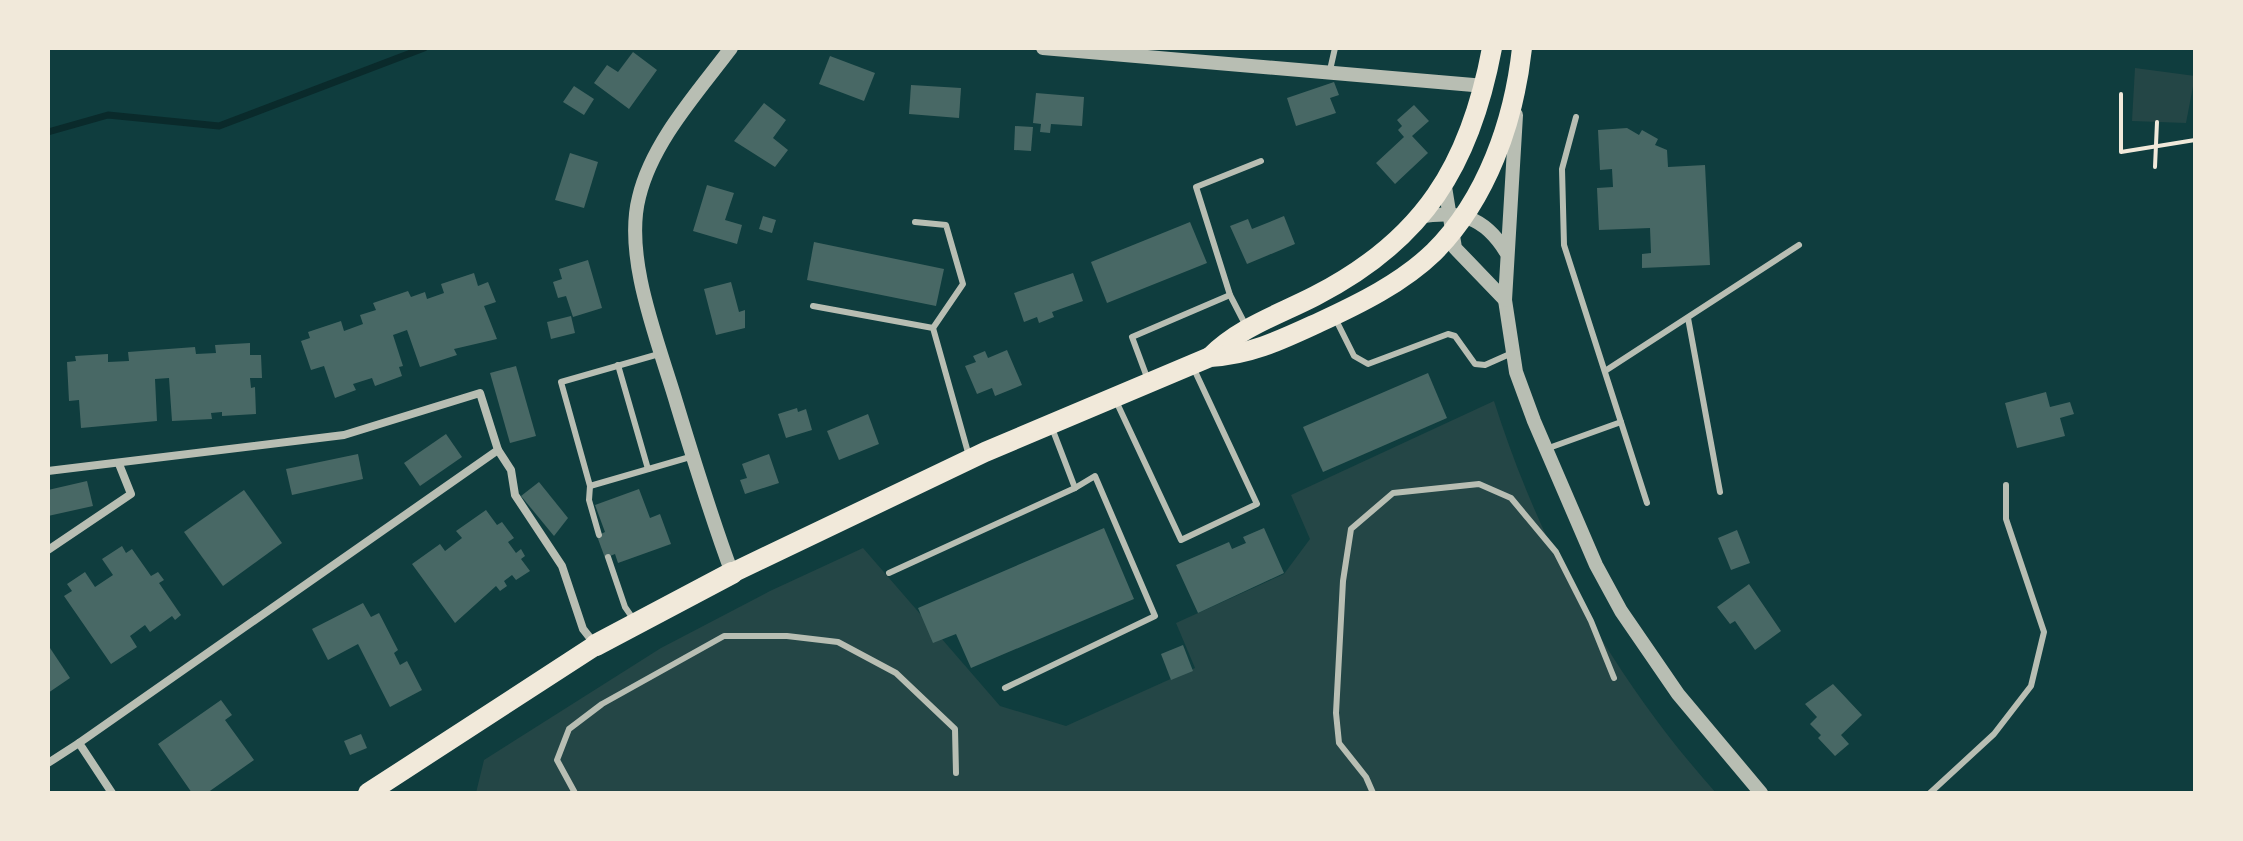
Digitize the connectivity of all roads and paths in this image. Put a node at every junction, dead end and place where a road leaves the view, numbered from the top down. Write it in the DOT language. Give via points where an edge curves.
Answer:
graph roads {
  1 [pos="731,48"];
  2 [pos="1043,48"];
  3 [pos="1335,48"];
  4 [pos="1492,48"];
  5 [pos="1522,48"];
  6 [pos="1131,51"];
  7 [pos="1330,70"];
  8 [pos="1519,71"];
  9 [pos="1485,86"];
  10 [pos="2121,94"];
  11 [pos="1576,117"];
  12 [pos="2157,122"];
  13 [pos="2195,140"];
  14 [pos="2156,147"];
  15 [pos="1261,161"];
  16 [pos="2155,167"];
  17 [pos="1445,187"];
  18 [pos="1419,217"];
  19 [pos="1454,220"];
  20 [pos="915,222"];
  21 [pos="1799,245"];
  22 [pos="1506,253"];
  23 [pos="1230,295"];
  24 [pos="1505,300"];
  25 [pos="813,306"];
  26 [pos="1334,316"];
  27 [pos="1688,318"];
  28 [pos="933,328"];
  29 [pos="1247,329"];
  30 [pos="662,353"];
  31 [pos="1512,353"];
  32 [pos="1201,360"];
  33 [pos="618,365"];
  34 [pos="1605,371"];
  35 [pos="1149,383"];
  36 [pos="1115,397"];
  37 [pos="1621,422"];
  38 [pos="1050,425"];
  39 [pos="1546,449"];
  40 [pos="498,450"];
  41 [pos="692,457"];
  42 [pos="970,459"];
  43 [pos="119,464"];
  44 [pos="648,469"];
  45 [pos="48,471"];
  46 [pos="2006,485"];
  47 [pos="590,486"];
  48 [pos="1075,488"];
  49 [pos="1720,492"];
  50 [pos="1647,503"];
  51 [pos="599,535"];
  52 [pos="48,550"];
  53 [pos="608,557"];
  54 [pos="732,573"];
  55 [pos="889,573"];
  56 [pos="636,623"];
  57 [pos="596,645"];
  58 [pos="1614,678"];
  59 [pos="1005,688"];
  60 [pos="79,743"];
  61 [pos="48,763"];
  62 [pos="956,773"];
  63 [pos="112,793"];
  64 [pos="368,793"];
  65 [pos="575,793"];
  66 [pos="1373,793"];
  67 [pos="1761,793"];
  68 [pos="1930,793"];
  1 -- 30 [label="street" via="655,156 638,199 637,251"];
  2 -- 6 [label="street"];
  3 -- 7 [label="lane"];
  4 -- 9 [label="main road"];
  5 -- 8 [label="main road"];
  6 -- 7 [label="street"];
  7 -- 9 [label="street"];
  8 -- 19 [label="main road" via="1499,149"];
  8 -- 22 [label="street"];
  9 -- 17 [label="main road" via="1475,123"];
  10 -- 14 [label="path" via="2121,152"];
  11 -- 34 [label="lane" via="1562,169 1564,245"];
  12 -- 14 [label="path"];
  13 -- 14 [label="path"];
  14 -- 16 [label="path"];
  15 -- 23 [label="lane" via="1196,187"];
  17 -- 18 [label="main road"];
  17 -- 19 [label="street"];
  18 -- 19 [label="street"];
  18 -- 29 [label="main road" via="1360,268"];
  19 -- 22 [label="street" via="1496,236"];
  19 -- 24 [label="street" via="1455,248"];
  19 -- 26 [label="main road" via="1433,253 1397,281"];
  20 -- 28 [label="lane" via="946,225 963,284"];
  21 -- 27 [label="lane"];
  22 -- 24 [label="street"];
  23 -- 29 [label="lane"];
  23 -- 35 [label="lane" via="1132,337"];
  24 -- 31 [label="street"];
  25 -- 28 [label="lane"];
  26 -- 31 [label="lane" via="1360,363 1448,334 1475,364"];
  26 -- 32 [label="main road" via="1242,355"];
  27 -- 34 [label="lane"];
  27 -- 49 [label="lane"];
  28 -- 42 [label="lane"];
  29 -- 32 [label="main road"];
  30 -- 33 [label="lane"];
  30 -- 41 [label="street"];
  31 -- 39 [label="street"];
  32 -- 35 [label="main road"];
  32 -- 36 [label="lane" via="1257,504 1181,540"];
  33 -- 44 [label="lane"];
  33 -- 47 [label="lane" via="561,382"];
  34 -- 37 [label="lane"];
  35 -- 36 [label="main road"];
  36 -- 38 [label="main road"];
  37 -- 39 [label="lane"];
  37 -- 50 [label="lane"];
  38 -- 42 [label="main road"];
  38 -- 48 [label="lane"];
  39 -- 67 [label="street" via="1621,611 1678,694"];
  40 -- 43 [label="street" via="480,393 344,435"];
  40 -- 57 [label="street" via="511,470 515,495 562,566 583,629"];
  40 -- 60 [label="street"];
  41 -- 44 [label="lane"];
  41 -- 54 [label="street"];
  42 -- 54 [label="main road"];
  43 -- 45 [label="street"];
  43 -- 52 [label="street" via="131,494"];
  44 -- 47 [label="lane"];
  46 -- 68 [label="lane" via="2006,519 2044,632 2031,686 1994,734"];
  47 -- 51 [label="lane"];
  48 -- 55 [label="lane"];
  48 -- 59 [label="lane" via="1095,476 1155,616"];
  53 -- 56 [label="lane"];
  54 -- 56 [label="highway"];
  56 -- 57 [label="highway"];
  57 -- 64 [label="main road"];
  58 -- 66 [label="lane" via="1556,552 1511,498 1479,484 1393,493 1351,529 1343,581 1339,743"];
  60 -- 61 [label="street"];
  60 -- 63 [label="street"];
  62 -- 65 [label="lane" via="955,729 896,673 838,642 724,636 602,704 569,729 557,760"];
}
